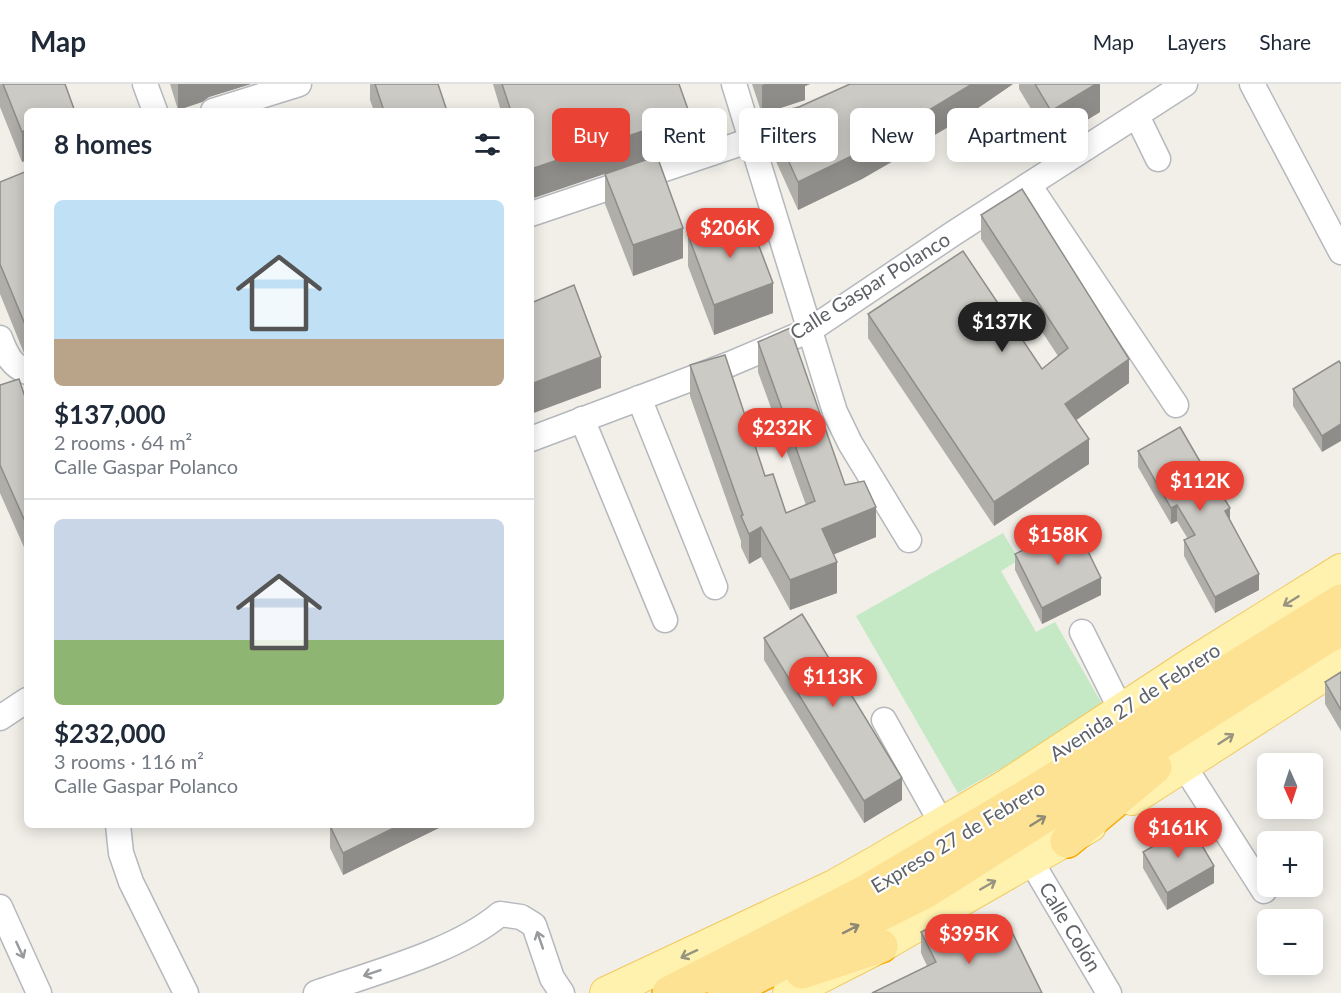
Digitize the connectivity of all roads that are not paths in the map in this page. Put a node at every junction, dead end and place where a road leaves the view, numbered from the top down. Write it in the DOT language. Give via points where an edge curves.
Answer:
graph roads {
  1 [pos="145,84"];
  2 [pos="299,84"];
  3 [pos="734,84"];
  4 [pos="1185,84"];
  5 [pos="1252,84"];
  6 [pos="154,108"];
  7 [pos="223,108"];
  8 [pos="742,108"];
  9 [pos="1137,116"];
  10 [pos="739,144"];
  11 [pos="1158,159"];
  12 [pos="759,162"];
  13 [pos="1029,185"];
  14 [pos="534,213"];
  15 [pos="1341,252"];
  16 [pos="810,330"];
  17 [pos="0,338"];
  18 [pos="24,371"];
  19 [pos="639,398"];
  20 [pos="1176,405"];
  21 [pos="582,419"];
  22 [pos="534,438"];
  23 [pos="909,540"];
  24 [pos="1341,570"];
  25 [pos="715,587"];
  26 [pos="1341,601"];
  27 [pos="665,620"];
  28 [pos="1341,628"];
  29 [pos="1082,632"];
  30 [pos="1341,664"];
  31 [pos="1246,674"];
  32 [pos="24,702"];
  33 [pos="1121,710"];
  34 [pos="0,718"];
  35 [pos="884,720"];
  36 [pos="1184,766"];
  37 [pos="1004,787"];
  38 [pos="942,824"];
  39 [pos="118,828"];
  40 [pos="1067,841"];
  41 [pos="1030,861"];
  42 [pos="1257,880"];
  43 [pos="834,886"];
  44 [pos="0,907"];
  45 [pos="881,946"];
  46 [pos="39,993"];
  47 [pos="186,993"];
  48 [pos="316,993"];
  49 [pos="562,993"];
  50 [pos="606,993"];
  51 [pos="669,993"];
  52 [pos="724,993"];
  53 [pos="741,993"];
  54 [pos="789,993"];
  55 [pos="1109,993"];
  1 -- 6 [label="street"];
  2 -- 7 [label="street"];
  3 -- 8 [label="street"];
  4 -- 9 [label="street, Calle Gaspar Polanco"];
  5 -- 15 [label="street"];
  9 -- 11 [label="street"];
  9 -- 13 [label="street, Calle Gaspar Polanco"];
  10 -- 14 [label="street"];
  12 -- 16 [label="street"];
  13 -- 16 [label="street, Calle Gaspar Polanco"];
  13 -- 20 [label="street"];
  16 -- 19 [label="street, Calle Gaspar Polanco"];
  16 -- 23 [label="street" via="835,412"];
  17 -- 18 [label="street" via="6,354"];
  19 -- 21 [label="street, Calle Gaspar Polanco"];
  19 -- 25 [label="street"];
  21 -- 22 [label="street, Calle Gaspar Polanco"];
  21 -- 27 [label="street"];
  24 -- 33 [label="main road, Avenida 27 de Febrero, one-way"];
  26 -- 31 [label="highway"];
  28 -- 31 [label="highway"];
  29 -- 33 [label="street"];
  36 -- 30 [label="main road, one-way"];
  31 -- 37 [label="highway"];
  31 -- 40 [label="highway"];
  31 -- 51 [label="highway, Expreso 27 de Febrero" via="1035,791 865,892"];
  52 -- 31 [label="highway, Expreso 27 de Febrero, one-way" via="925,892"];
  32 -- 34 [label="street"];
  33 -- 37 [label="main road, Avenida 27 de Febrero"];
  35 -- 38 [label="street"];
  36 -- 40 [label="main road"];
  36 -- 42 [label="street"];
  37 -- 38 [label="main road, Avenida 27 de Febrero"];
  38 -- 43 [label="main road, Avenida 27 de Febrero"];
  39 -- 47 [label="street" via="121,854 131,882"];
  40 -- 41 [label="main road"];
  45 -- 41 [label="main road, one-way"];
  41 -- 55 [label="street, Calle Colón"];
  43 -- 50 [label="main road, Avenida 27 de Febrero, one-way"];
  43 -- 51 [label="highway"];
  44 -- 46 [label="street, one-way"];
  45 -- 53 [label="highway"];
  45 -- 54 [label="main road"];
  49 -- 48 [label="street, one-way" via="552,978 534,924 522,917 500,914 445,948"];
}
